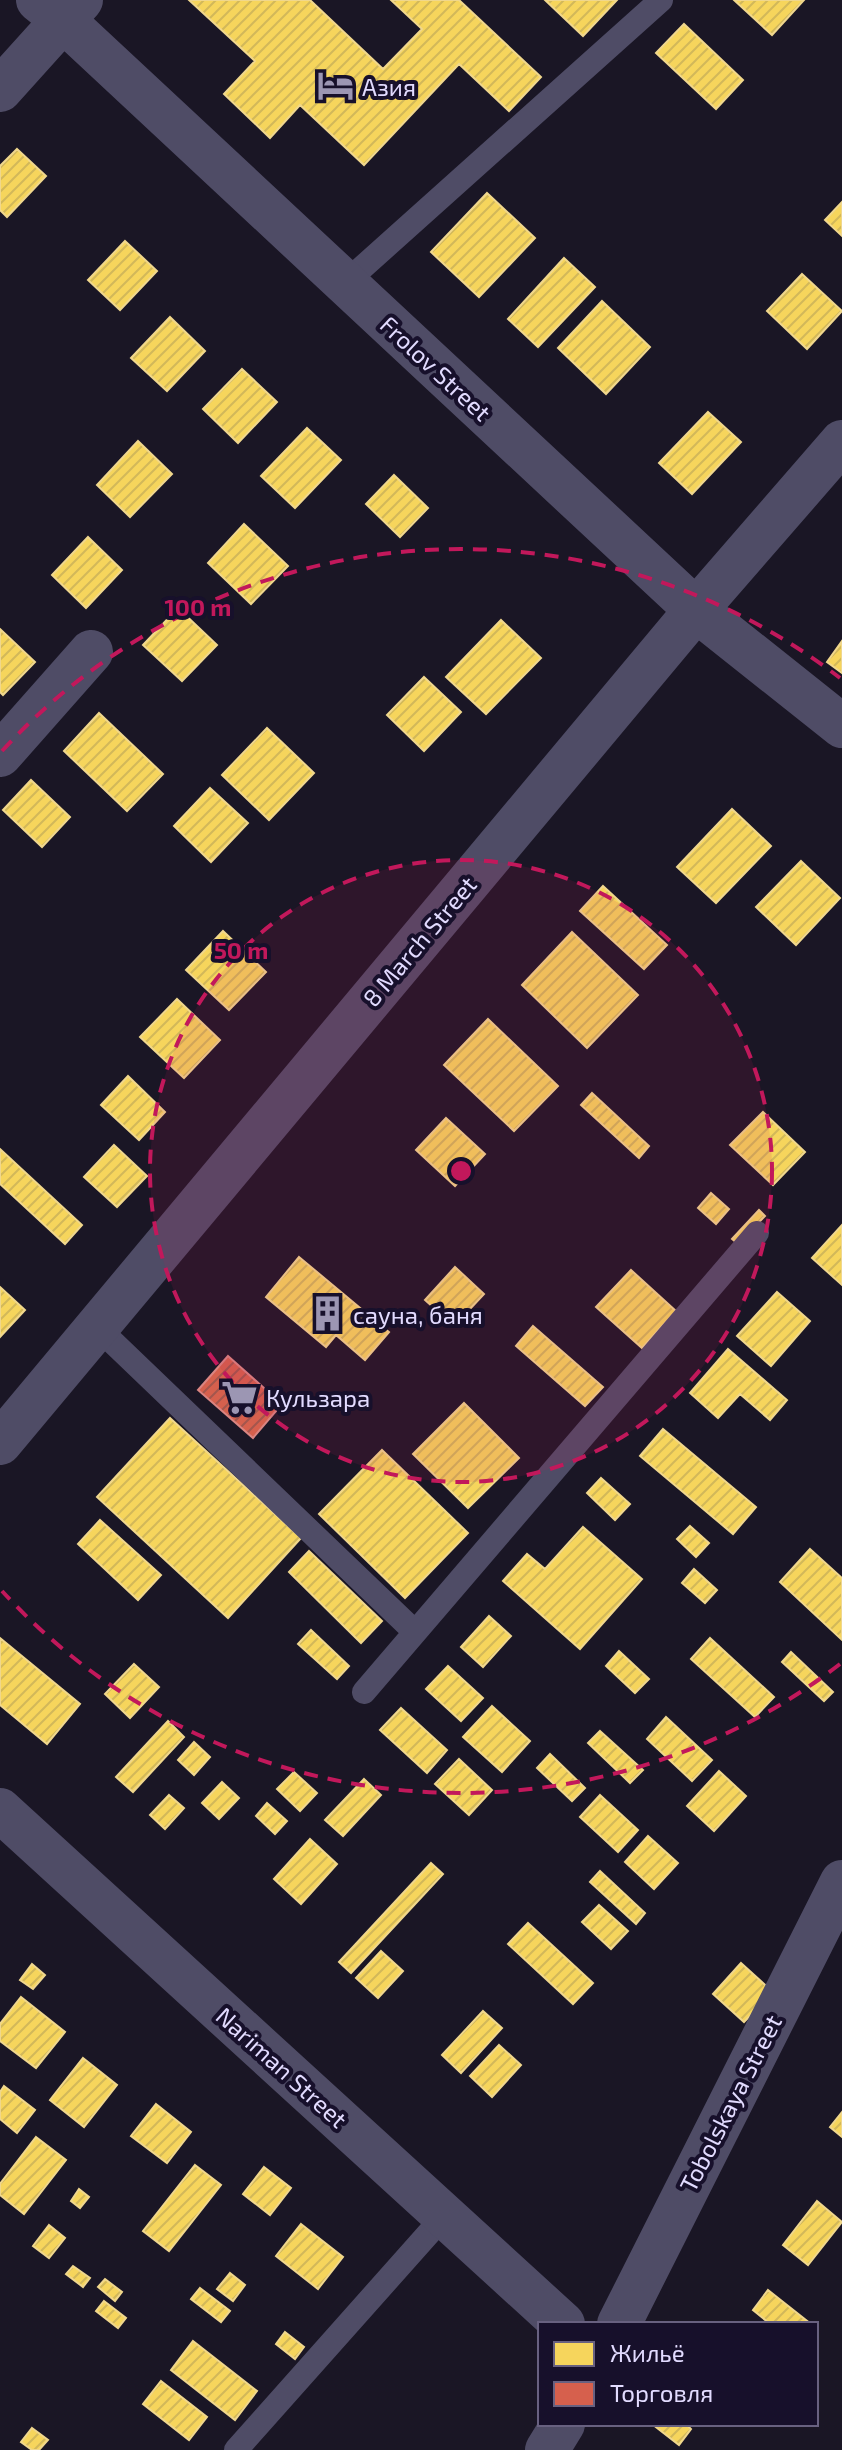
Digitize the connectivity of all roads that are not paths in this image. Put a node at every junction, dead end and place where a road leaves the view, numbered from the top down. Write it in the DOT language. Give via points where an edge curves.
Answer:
graph roads {
  1 [pos="661,0"];
  2 [pos="60,7"];
  3 [pos="0,90"];
  4 [pos="345,283"];
  5 [pos="842,442"];
  6 [pos="696,610"];
  7 [pos="91,652"];
  8 [pos="842,726"];
  9 [pos="0,755"];
  10 [pos="757,1233"];
  11 [pos="97,1327"];
  12 [pos="0,1443"];
  13 [pos="415,1632"];
  14 [pos="364,1692"];
  15 [pos="0,1810"];
  16 [pos="842,1882"];
  17 [pos="445,2215"];
  18 [pos="561,2322"];
  19 [pos="620,2322"];
  20 [pos="562,2426"];
  21 [pos="236,2450"];
  22 [pos="547,2450"];
  1 -- 4 [label="lane"];
  2 -- 3 [label="street"];
  2 -- 4 [label="street, Frolov Street"];
  4 -- 6 [label="street, Frolov Street"];
  5 -- 6 [label="street, 8 March Street"];
  6 -- 8 [label="street, Frolov Street"];
  6 -- 11 [label="street, 8 March Street"];
  7 -- 9 [label="street"];
  10 -- 13 [label="lane"];
  11 -- 12 [label="street, 8 March Street"];
  11 -- 13 [label="lane"];
  13 -- 14 [label="lane"];
  15 -- 17 [label="street, Nariman Street"];
  16 -- 19 [label="street, Tobolskaya Street"];
  17 -- 18 [label="street, Nariman Street"];
  17 -- 21 [label="lane"];
  20 -- 22 [label="street"];
}
